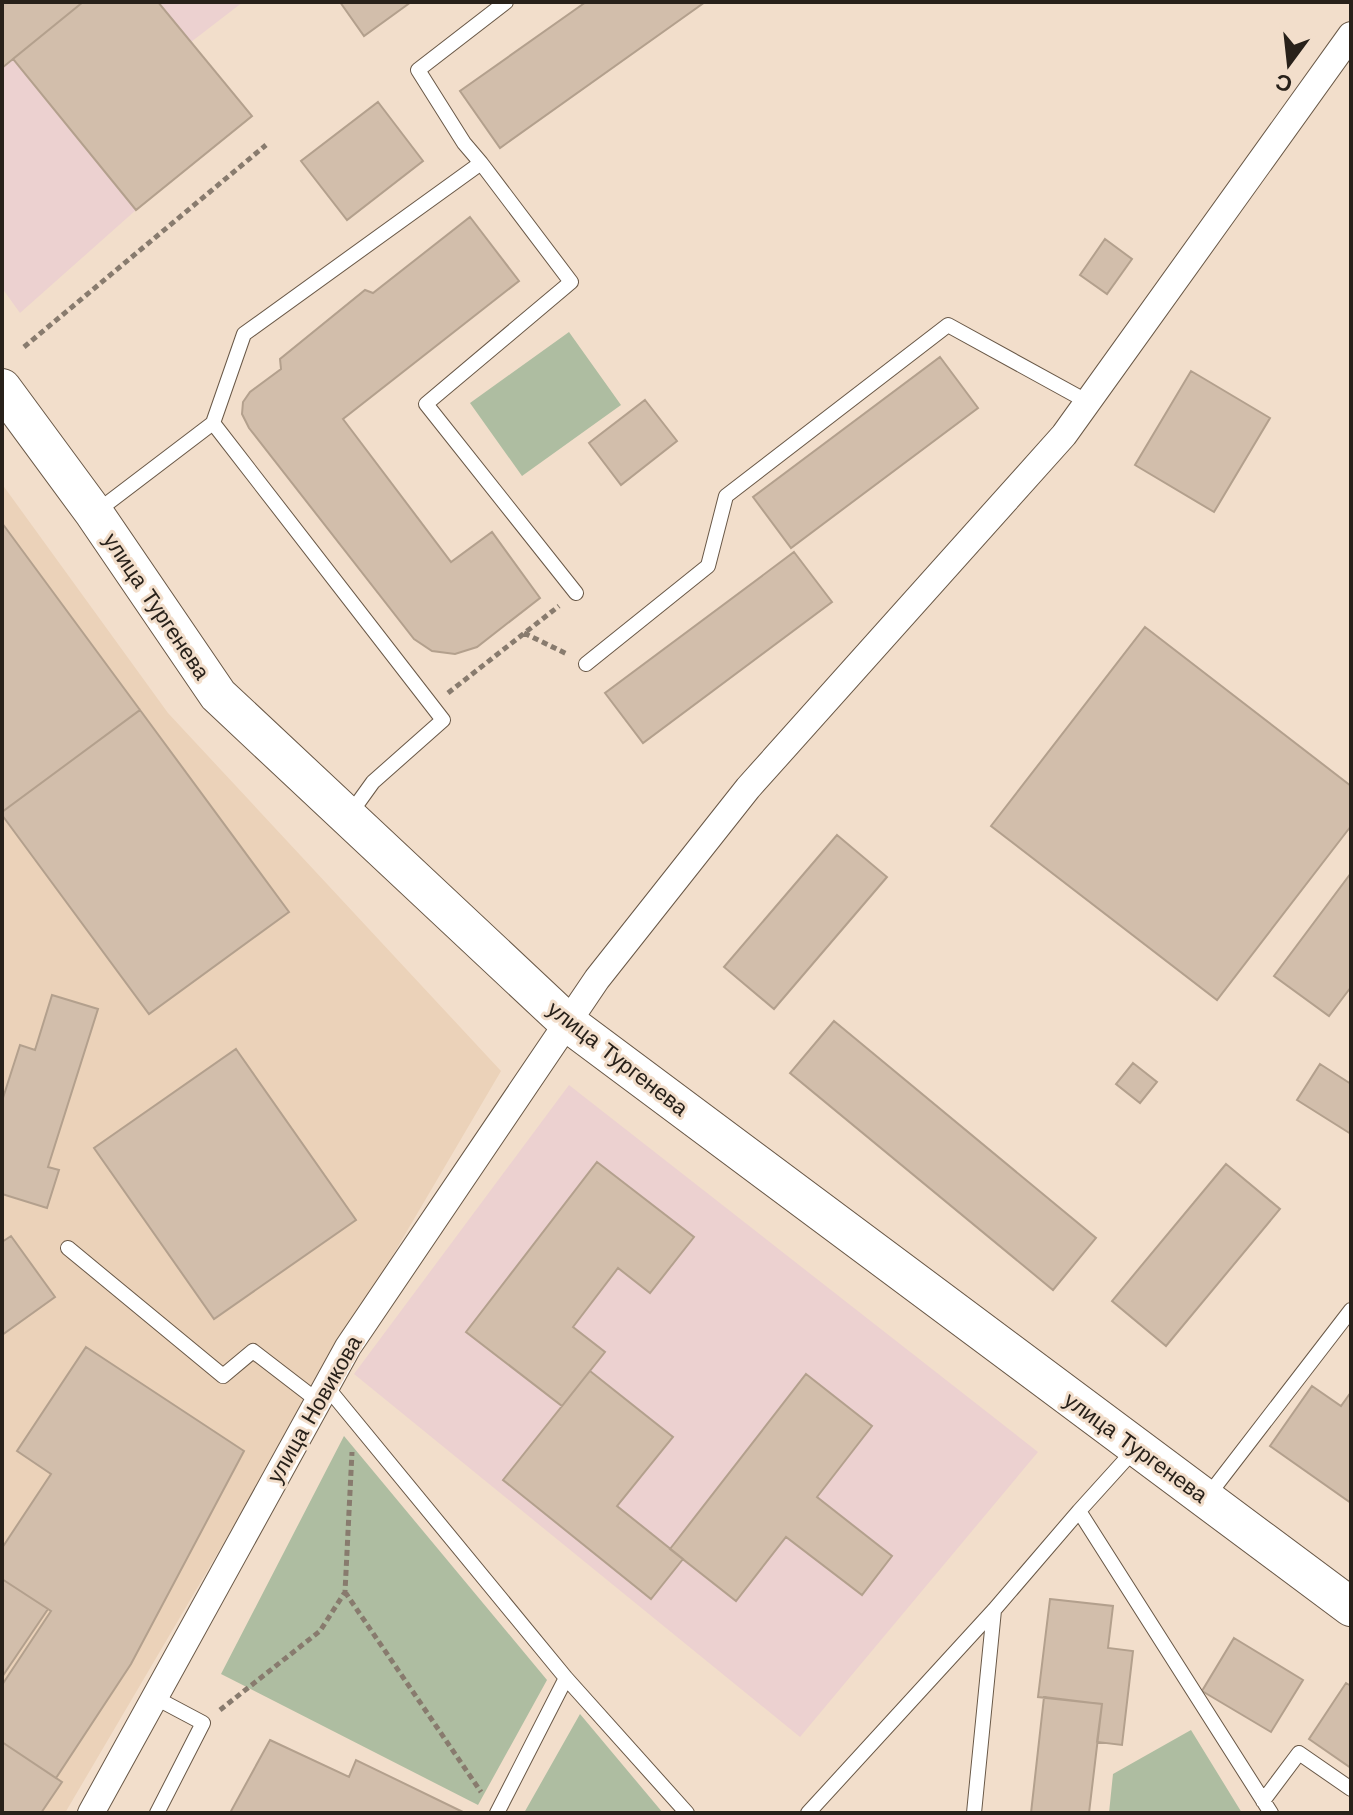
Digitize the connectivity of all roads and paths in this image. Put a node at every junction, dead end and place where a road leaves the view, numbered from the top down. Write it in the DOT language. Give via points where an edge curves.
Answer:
graph roads {
  1 [pos="506,2"];
  2 [pos="1351,35"];
  3 [pos="266,145"];
  4 [pos="481,163"];
  5 [pos="24,347"];
  6 [pos="2,388"];
  7 [pos="1088,402"];
  8 [pos="213,423"];
  9 [pos="94,513"];
  10 [pos="576,593"];
  11 [pos="524,633"];
  12 [pos="586,664"];
  13 [pos="432,706"];
  14 [pos="347,817"];
  15 [pos="568,1023"];
  16 [pos="68,1248"];
  17 [pos="1351,1310"];
  18 [pos="322,1393"];
  19 [pos="354,1419"];
  20 [pos="1136,1448"];
  21 [pos="1206,1498"];
  22 [pos="1079,1511"];
  23 [pos="345,1592"];
  24 [pos="1351,1607"];
  25 [pos="994,1610"];
  26 [pos="566,1678"];
  27 [pos="154,1697"];
  28 [pos="203,1723"];
  29 [pos="1351,1789"];
  30 [pos="486,1800"];
  31 [pos="1267,1807"];
  32 [pos="91,1813"];
  33 [pos="157,1813"];
  34 [pos="497,1813"];
  35 [pos="687,1813"];
  36 [pos="808,1813"];
  37 [pos="974,1813"];
  1 -- 4 [label="lane" via="418,70"];
  2 -- 7 [label="street, улица Новикова"];
  3 -- 5 [label="path"];
  4 -- 8 [label="lane" via="244,334"];
  4 -- 10 [label="lane" via="571,282 426,404"];
  6 -- 9 [label="main road, улица Тургенева"];
  7 -- 12 [label="lane" via="948,325 726,496 708,566"];
  7 -- 15 [label="street, улица Новикова" via="748,788"];
  8 -- 9 [label="lane"];
  8 -- 13 [label="lane"];
  9 -- 14 [label="main road, улица Тургенева" via="218,695"];
  10 -- 11 [label="path"];
  11 -- 12 [label="path"];
  11 -- 13 [label="path"];
  13 -- 14 [label="lane" via="443,720 373,782"];
  14 -- 15 [label="main road, улица Тургенева"];
  15 -- 18 [label="street, улица Новикова"];
  15 -- 20 [label="main road, улица Тургенева"];
  16 -- 18 [label="lane" via="223,1376 253,1351"];
  17 -- 21 [label="lane"];
  18 -- 19 [label="lane"];
  18 -- 27 [label="street, улица Новикова"];
  19 -- 23 [label="path"];
  19 -- 26 [label="lane"];
  20 -- 21 [label="main road, улица Тургенева"];
  20 -- 22 [label="lane"];
  21 -- 24 [label="main road, улица Тургенева"];
  22 -- 25 [label="lane"];
  22 -- 31 [label="lane"];
  23 -- 28 [label="path" via="320,1631"];
  23 -- 30 [label="path"];
  25 -- 36 [label="lane"];
  25 -- 37 [label="lane"];
  26 -- 34 [label="lane"];
  26 -- 35 [label="lane"];
  27 -- 28 [label="lane"];
  27 -- 32 [label="street, улица Новикова"];
  28 -- 33 [label="lane"];
  29 -- 31 [label="lane" via="1299,1753"];
}
